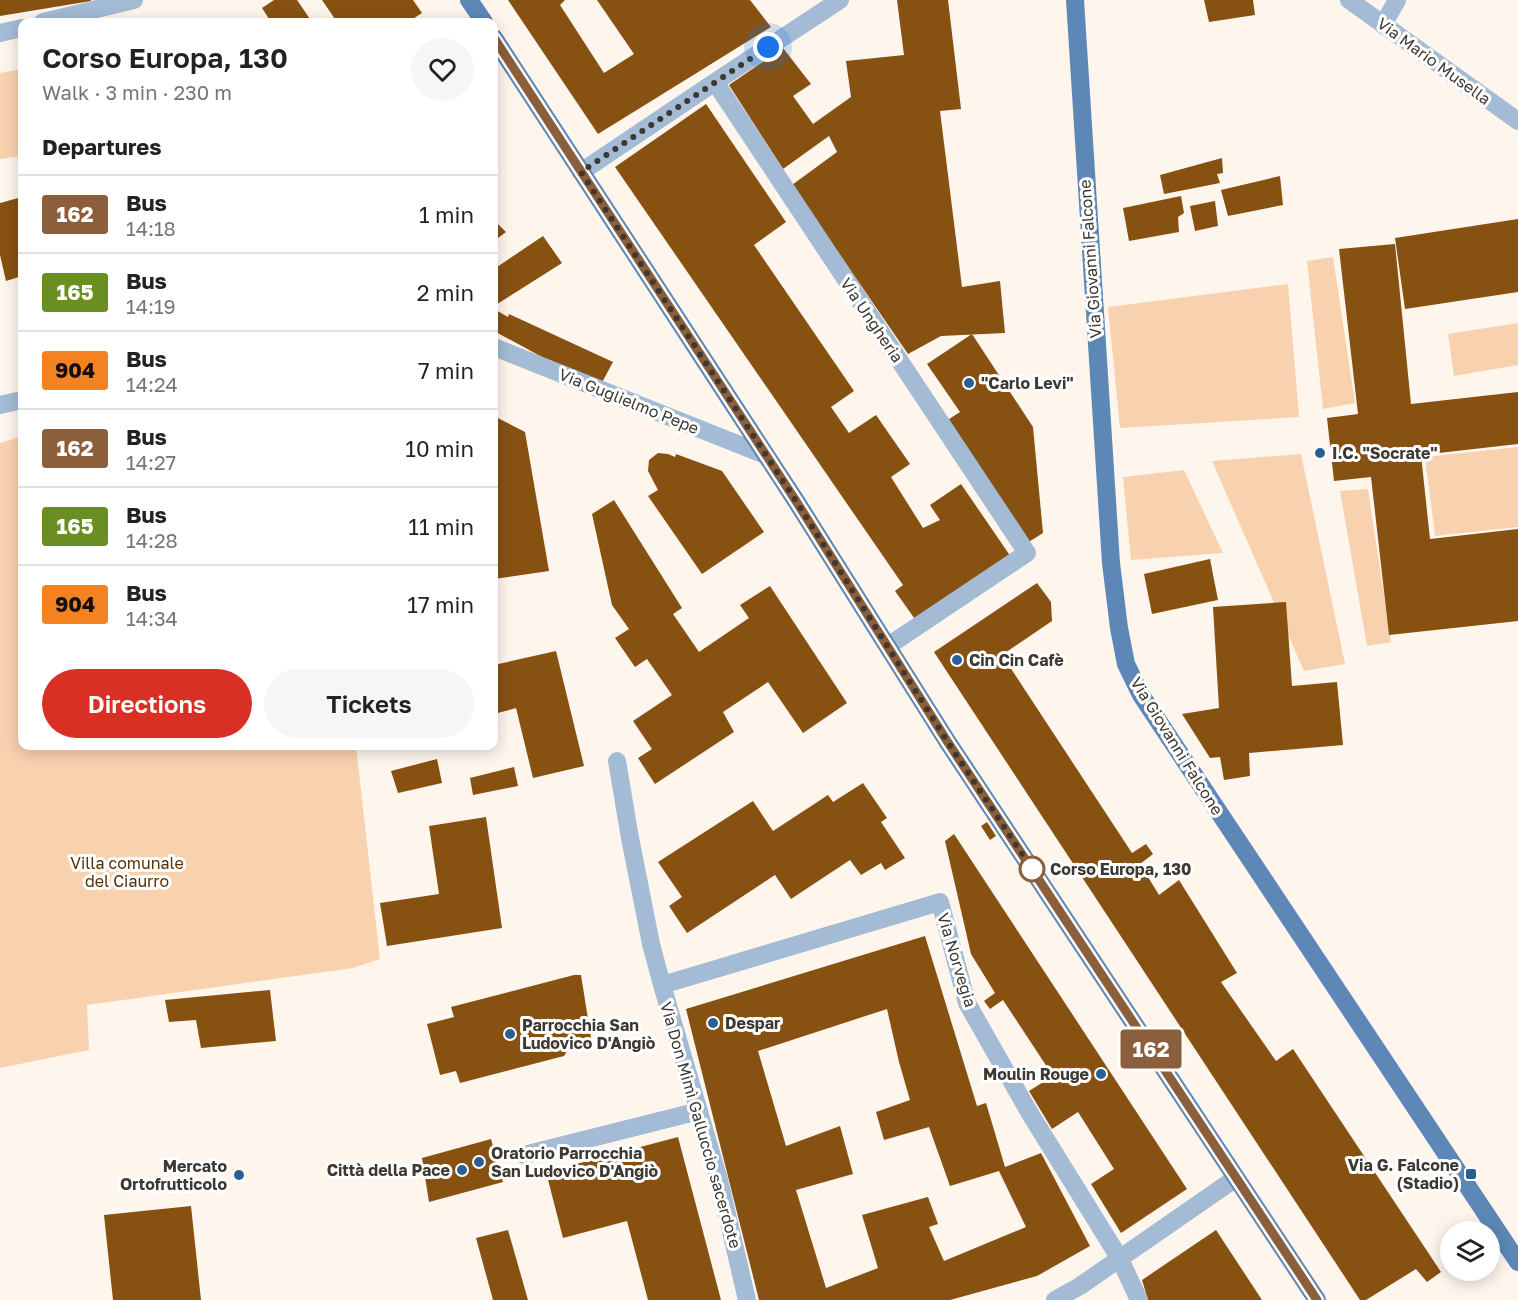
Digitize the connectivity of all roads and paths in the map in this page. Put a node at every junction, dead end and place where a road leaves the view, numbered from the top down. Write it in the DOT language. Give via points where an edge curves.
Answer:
graph roads {
  1 [pos="134,0"];
  2 [pos="469,0"];
  3 [pos="840,0"];
  4 [pos="1075,0"];
  5 [pos="1349,0"];
  6 [pos="1397,0"];
  7 [pos="60,18"];
  8 [pos="480,18"];
  9 [pos="1383,25"];
  10 [pos="18,29"];
  11 [pos="0,33"];
  12 [pos="498,44"];
  13 [pos="715,82"];
  14 [pos="1518,121"];
  15 [pos="581,172"];
  16 [pos="498,349"];
  17 [pos="18,401"];
  18 [pos="0,405"];
  19 [pos="765,455"];
  20 [pos="888,646"];
  21 [pos="617,761"];
  22 [pos="662,985"];
  23 [pos="699,1111"];
  24 [pos="524,1155"];
  25 [pos="1236,1178"];
  26 [pos="1120,1259"];
  27 [pos="1518,1262"];
  28 [pos="747,1300"];
  29 [pos="1055,1300"];
  30 [pos="1139,1300"];
  31 [pos="1317,1300"];
  1 -- 7 [label="street"];
  2 -- 8 [label="main road"];
  3 -- 13 [label="street"];
  4 -- 27 [label="main road, Via Giovanni Falcone" via="1110,552 1126,664 1141,696"];
  5 -- 9 [label="street, Via Mario Musella"];
  6 -- 9 [label="street"];
  9 -- 14 [label="street, Via Mario Musella"];
  10 -- 11 [label="street"];
  12 -- 15 [label="main road"];
  13 -- 15 [label="street"];
  13 -- 20 [label="street, Via Ungheria" via="1027,553"];
  15 -- 19 [label="main road"];
  16 -- 19 [label="street, Via Guglielmo Pepe"];
  17 -- 18 [label="street"];
  19 -- 20 [label="main road"];
  20 -- 25 [label="main road"];
  21 -- 22 [label="street, Via Don Mimì Galluccio sacerdote"];
  22 -- 23 [label="street, Via Don Mimì Galluccio sacerdote"];
  22 -- 26 [label="street, Via Norvegia" via="940,902 967,1003"];
  23 -- 24 [label="street"];
  23 -- 28 [label="street, Via Don Mimì Galluccio sacerdote"];
  25 -- 26 [label="street"];
  25 -- 31 [label="main road"];
  26 -- 29 [label="street"];
  26 -- 30 [label="street, Via Norvegia"];
}
